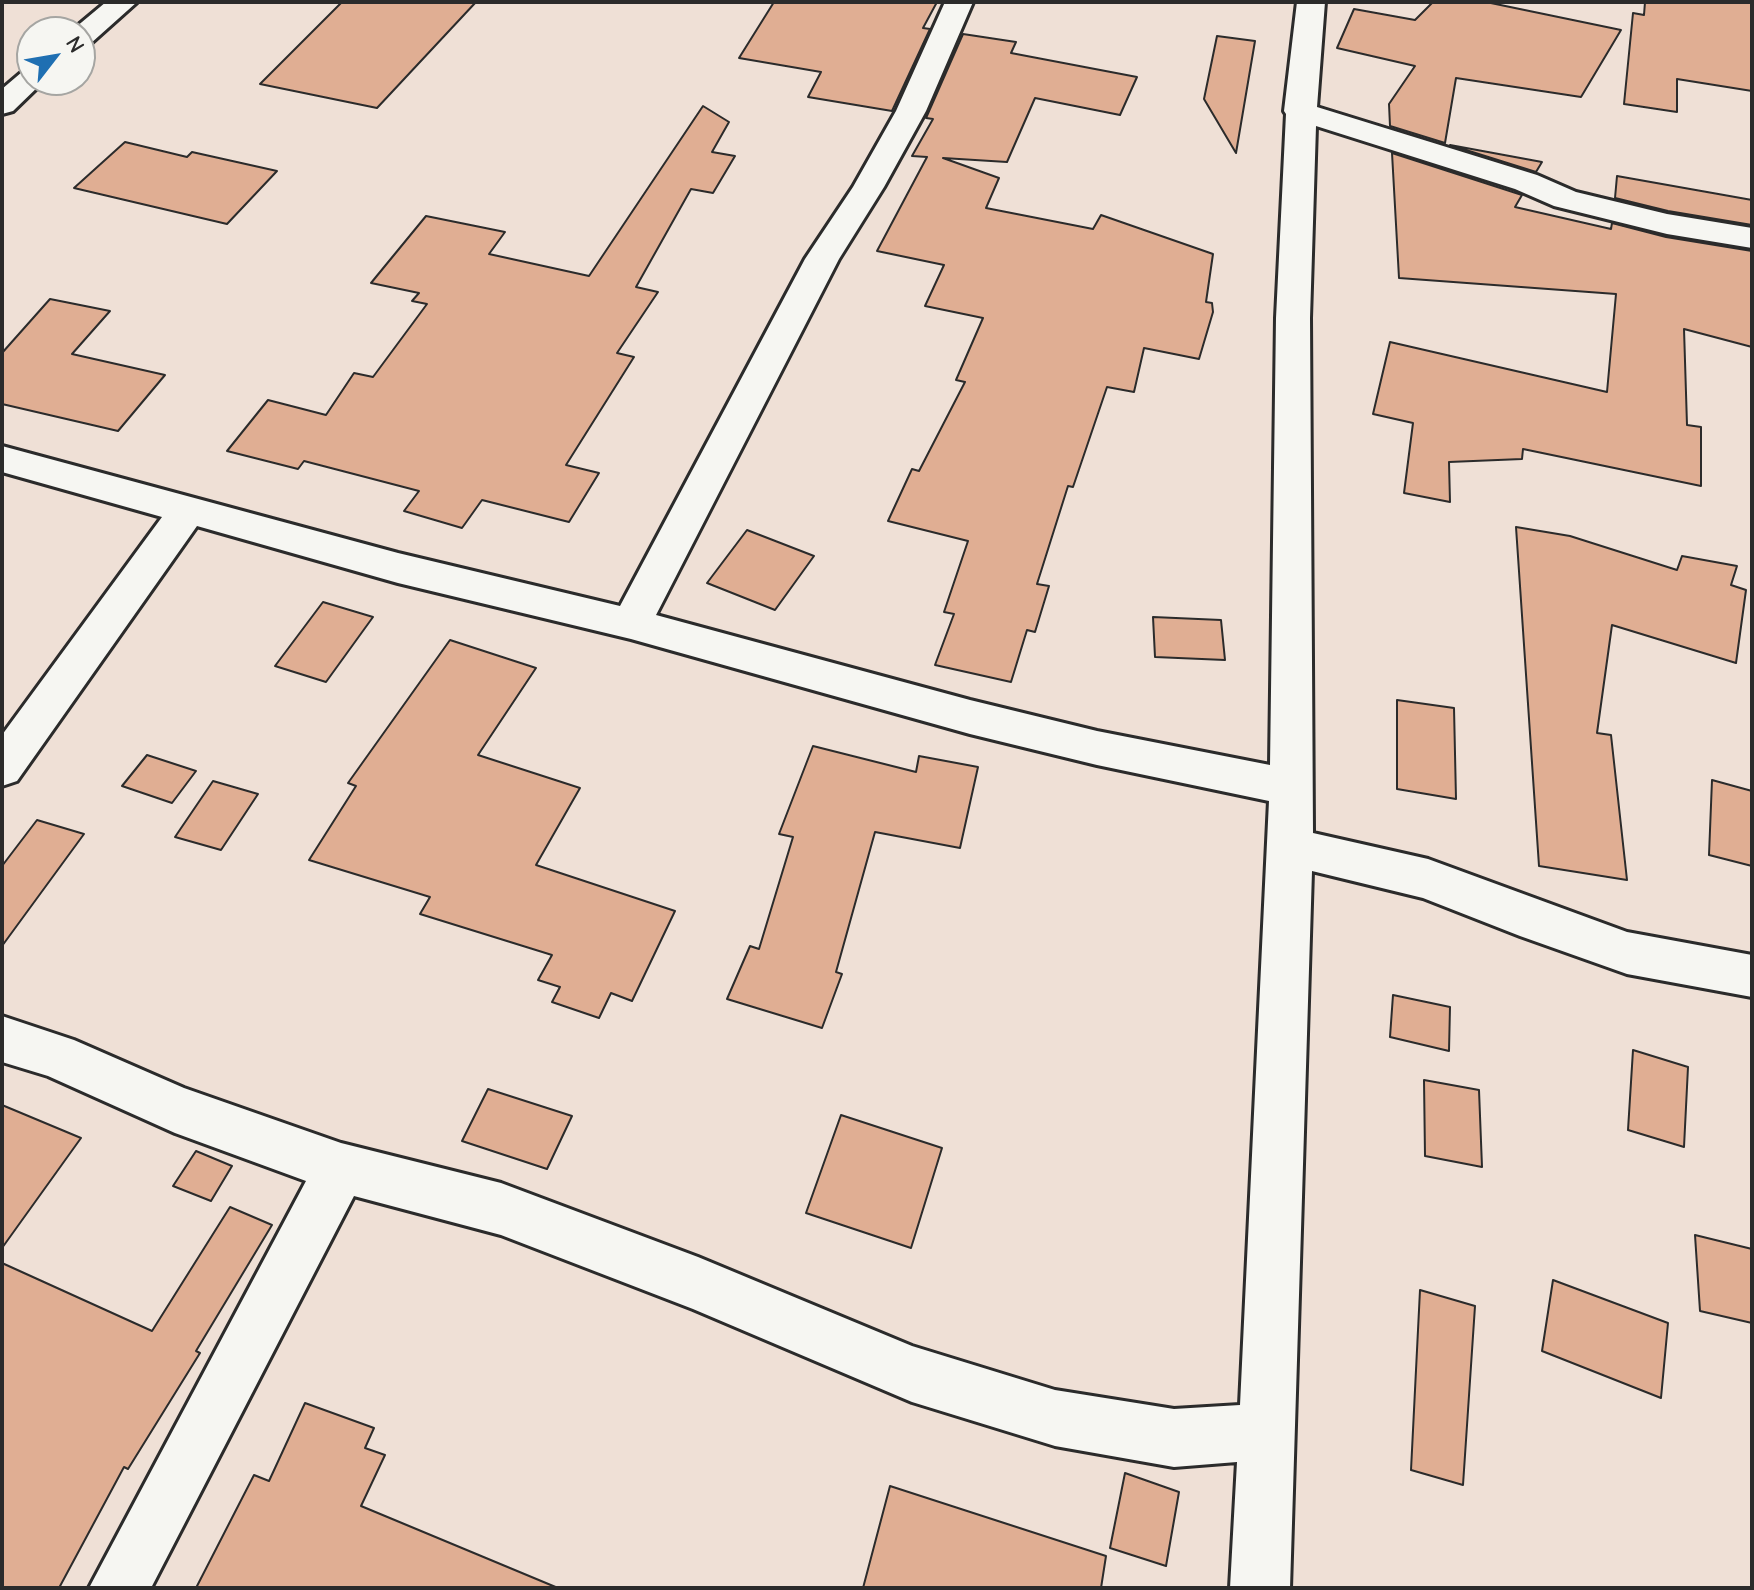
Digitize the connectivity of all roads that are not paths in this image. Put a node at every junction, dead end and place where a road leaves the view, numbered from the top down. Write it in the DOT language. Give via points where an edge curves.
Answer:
graph roads {
  1 [pos="123,2"];
  2 [pos="959,2"];
  3 [pos="1311,2"];
  4 [pos="96,25"];
  5 [pos="1299,111"];
  6 [pos="1752,238"];
  7 [pos="2,459"];
  8 [pos="187,511"];
  9 [pos="631,624"];
  10 [pos="2,768"];
  11 [pos="1290,787"];
  12 [pos="1290,847"];
  13 [pos="1752,976"];
  14 [pos="2,1039"];
  15 [pos="341,1168"];
  16 [pos="1267,1431"];
  17 [pos="119,1588"];
  18 [pos="1260,1588"];
  1 -- 4 [label="street"];
  2 -- 9 [label="street" via="924,83 858,205 822,259"];
  3 -- 5 [label="street"];
  5 -- 6 [label="street" via="1565,199"];
  5 -- 11 [label="street"];
  7 -- 8 [label="street"];
  8 -- 9 [label="street"];
  8 -- 10 [label="street"];
  9 -- 11 [label="street" via="970,717"];
  11 -- 12 [label="street"];
  12 -- 13 [label="street" via="1428,879 1627,953"];
  12 -- 16 [label="street"];
  14 -- 15 [label="street"];
  15 -- 16 [label="street" via="501,1209 912,1374 1055,1418 1174,1438"];
  15 -- 17 [label="street"];
  16 -- 18 [label="street"];
}
